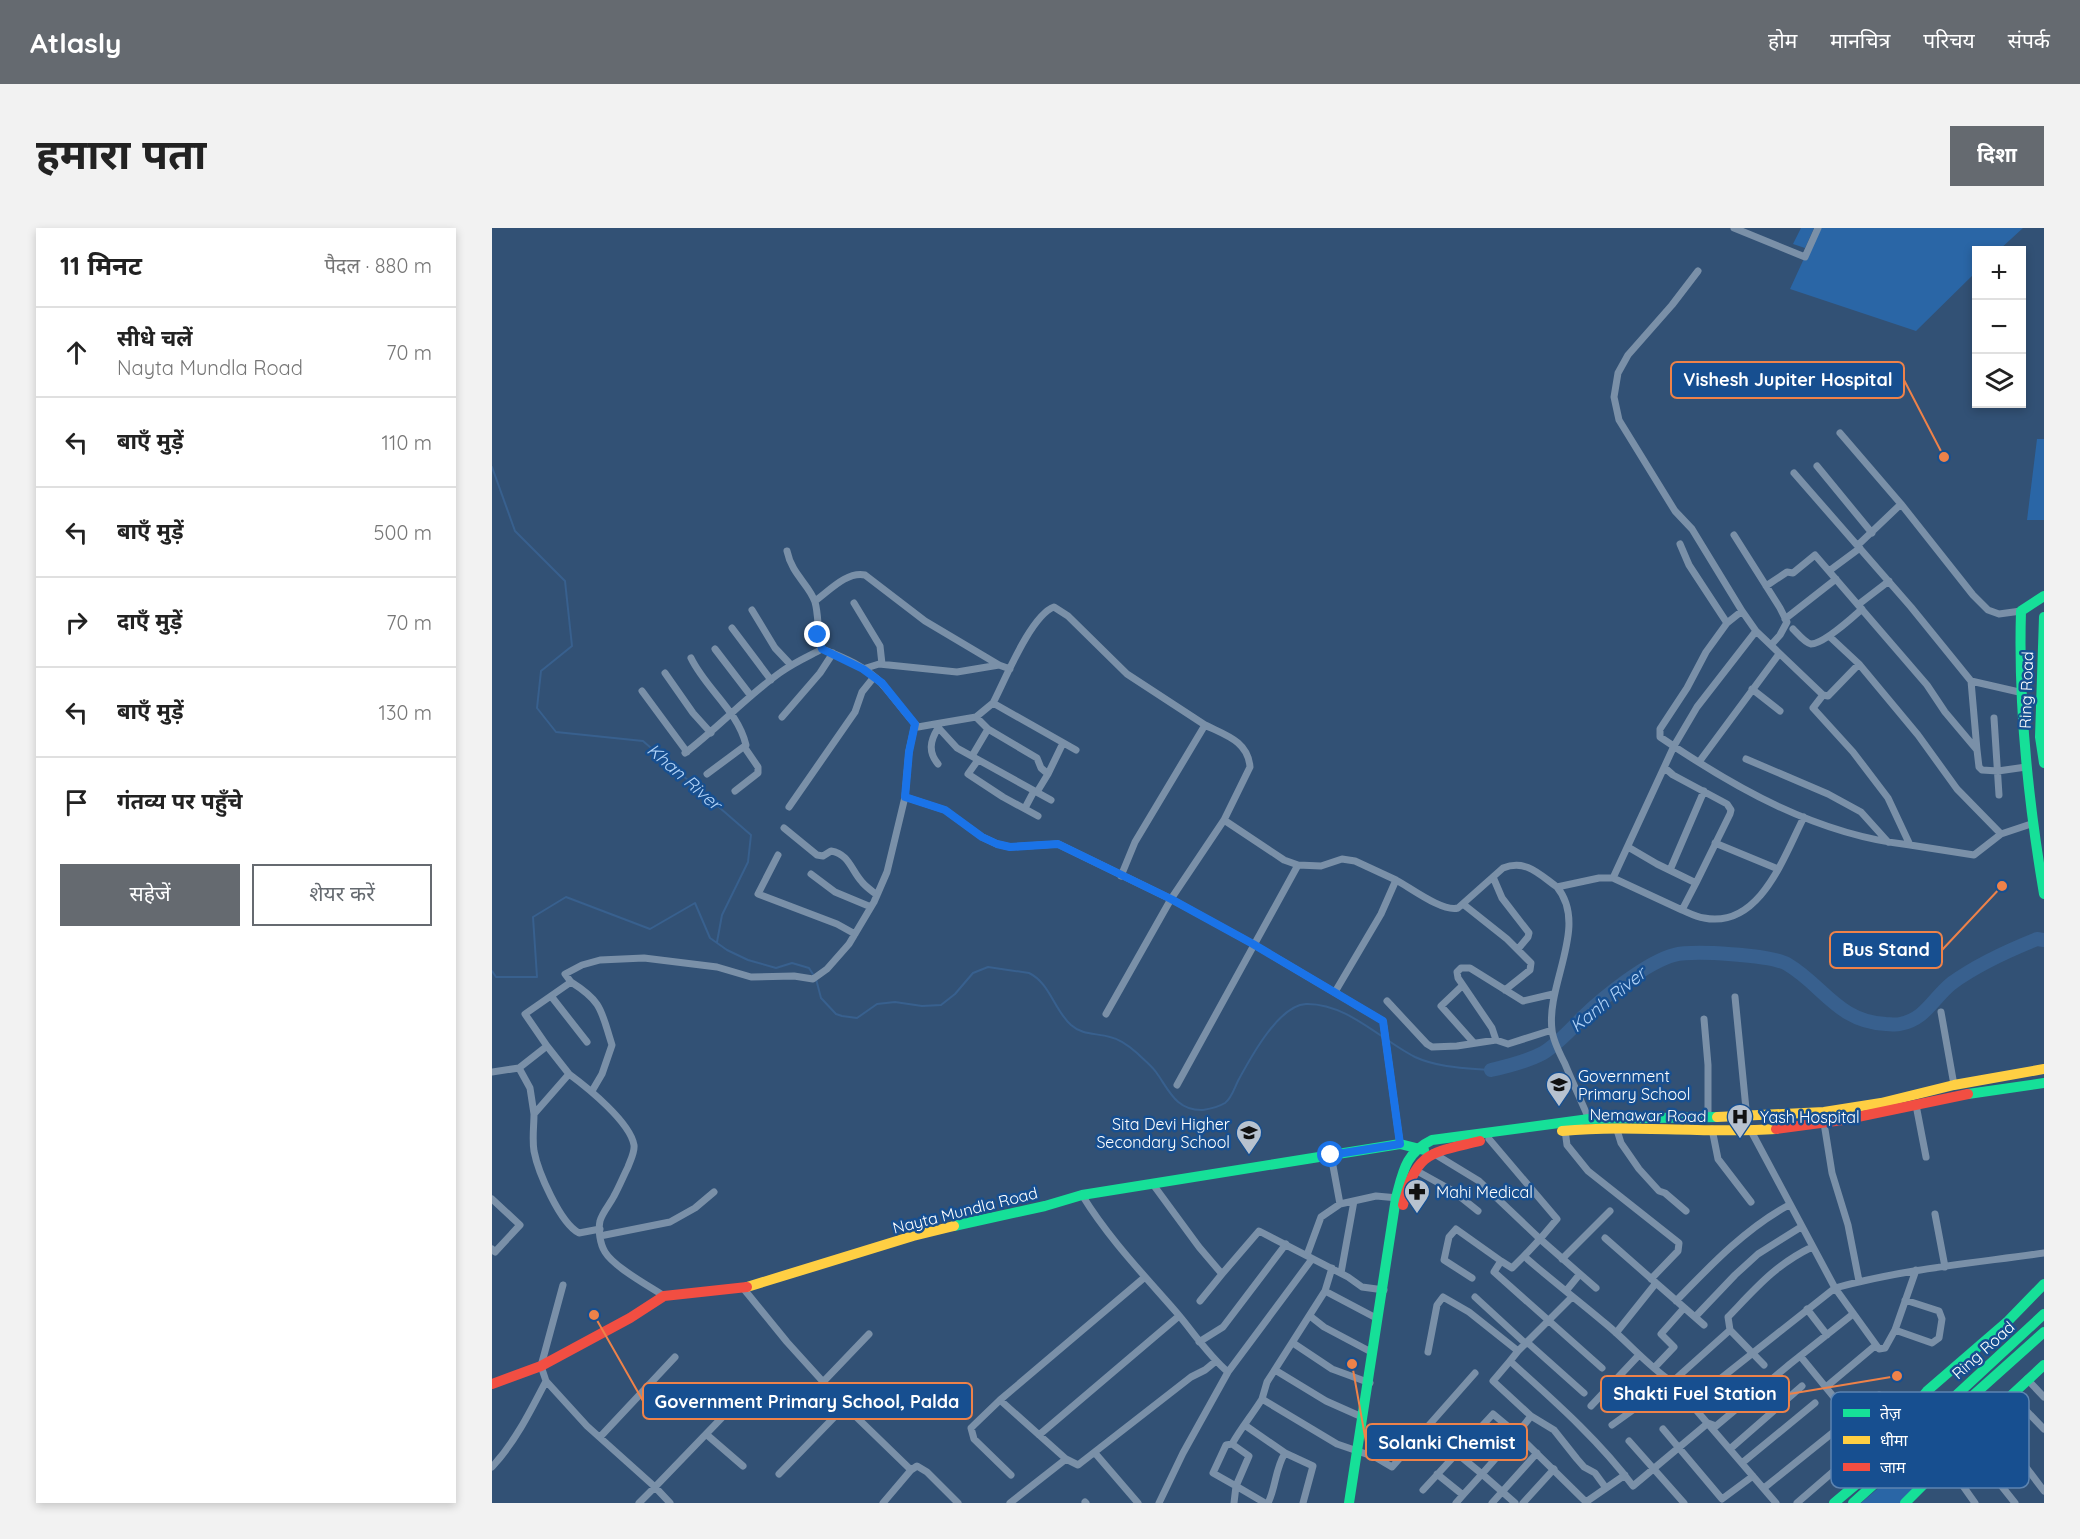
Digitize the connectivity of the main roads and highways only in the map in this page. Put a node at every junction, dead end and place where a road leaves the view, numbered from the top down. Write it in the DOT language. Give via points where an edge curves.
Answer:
graph roads {
  1 [pos="2044,596"];
  2 [pos="2044,617"];
  3 [pos="2044,763"];
  4 [pos="2044,894"];
  5 [pos="2044,1069"];
  6 [pos="2044,1083"];
  7 [pos="1986,1085"];
  8 [pos="1929,1097"];
  9 [pos="1416,1148"];
  10 [pos="1433,1153"];
  11 [pos="1400,1199"];
  12 [pos="2044,1284"];
  13 [pos="2044,1314"];
  14 [pos="2044,1332"];
  15 [pos="2044,1365"];
  16 [pos="492,1384"];
  17 [pos="1926,1392"];
  18 [pos="1959,1392"];
  19 [pos="1979,1392"];
  20 [pos="2016,1392"];
  21 [pos="1359,1453"];
  22 [pos="1852,1488"];
  23 [pos="1871,1488"];
  24 [pos="1921,1488"];
  25 [pos="1908,1502"];
  26 [pos="1349,1503"];
  27 [pos="1354,1503"];
  28 [pos="1834,1503"];
  29 [pos="1853,1503"];
  1 -- 4 [label="main road" via="2021,611 2019,692 2031,824"];
  2 -- 3 [label="main road, Ring Road" via="2040,737"];
  5 -- 7 [label="main road, Nemawar Road"];
  6 -- 7 [label="main road, Nemawar Road"];
  7 -- 8 [label="main road, Nemawar Road"];
  7 -- 8 [label="main road, Nemawar Road" via="1954,1085"];
  8 -- 9 [label="main road, Nemawar Road" via="1824,1112 1747,1117 1589,1119 1432,1140"];
  8 -- 10 [label="main road, Nemawar Road" via="1887,1113 1824,1124 1712,1131 1565,1130 1489,1139"];
  9 -- 10 [label="main road, Nayta Mundla Road"];
  9 -- 11 [label="main road" via="1408,1159"];
  9 -- 16 [label="main road, Nayta Mundla Road" via="1400,1144 1082,1195 913,1236 743,1288 664,1296 541,1366"];
  10 -- 11 [label="main road" via="1424,1160"];
  11 -- 21 [label="main road"];
  12 -- 17 [label="main road"];
  13 -- 18 [label="main road, Ring Road"];
  14 -- 19 [label="main road"];
  15 -- 20 [label="main road"];
  21 -- 26 [label="main road"];
  21 -- 27 [label="main road"];
  22 -- 28 [label="main road, Ring Road"];
  23 -- 29 [label="main road"];
  24 -- 25 [label="main road"];
}
